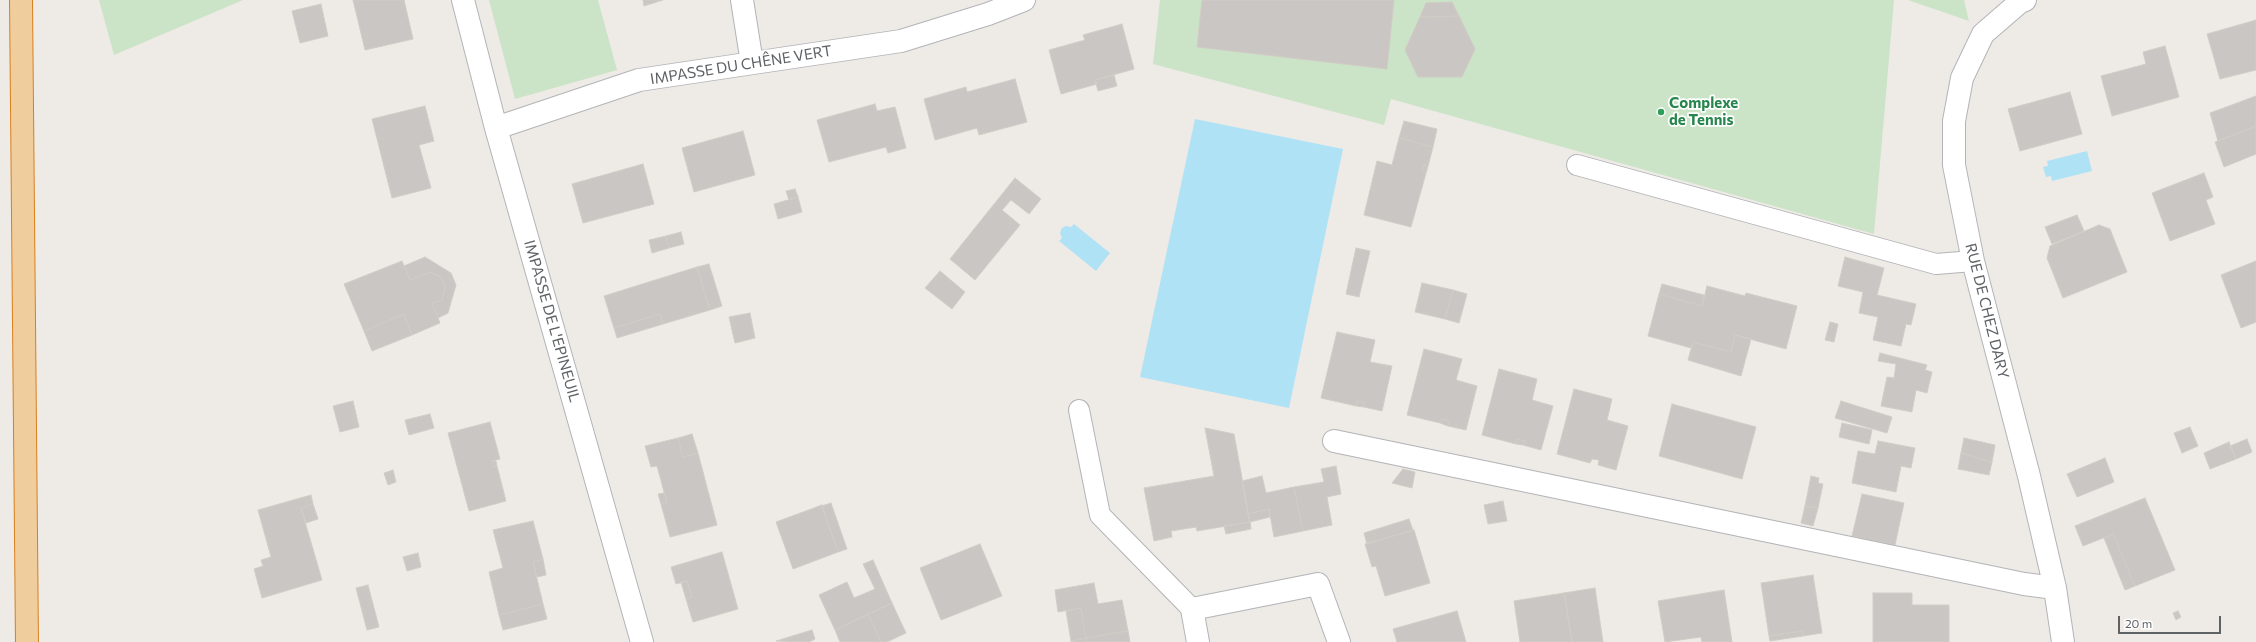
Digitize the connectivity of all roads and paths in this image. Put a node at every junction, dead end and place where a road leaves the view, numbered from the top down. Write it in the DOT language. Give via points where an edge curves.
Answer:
graph roads {
  1 [pos="21,0"];
  2 [pos="464,0"];
  3 [pos="742,0"];
  4 [pos="1024,0"];
  5 [pos="2021,1"];
  6 [pos="987,7"];
  7 [pos="752,63"];
  8 [pos="496,128"];
  9 [pos="1577,165"];
  10 [pos="1973,261"];
  11 [pos="1079,410"];
  12 [pos="1334,441"];
  13 [pos="2055,588"];
  14 [pos="1192,609"];
  15 [pos="27,642"];
  16 [pos="642,642"];
  17 [pos="1198,642"];
  18 [pos="1339,642"];
  19 [pos="2063,642"];
  1 -- 15 [label="highway"];
  2 -- 8 [label="street, IMPASSE DE L'EPINEUIL"];
  3 -- 7 [label="street"];
  4 -- 6 [label="street, IMPASSE DU CHÊNE VERT"];
  5 -- 10 [label="street, RUE DE CHEZ DARY" via="1983,34 1962,78 1958,99 1954,121 1954,165"];
  6 -- 7 [label="street, IMPASSE DU CHÊNE VERT" via="901,41"];
  7 -- 8 [label="street, IMPASSE DU CHÊNE VERT" via="639,80"];
  8 -- 16 [label="street, IMPASSE DE L'EPINEUIL"];
  9 -- 10 [label="lane" via="1936,264"];
  10 -- 13 [label="street, RUE DE CHEZ DARY" via="2029,476"];
  11 -- 14 [label="lane" via="1100,515"];
  12 -- 13 [label="street" via="2024,584"];
  13 -- 19 [label="street, RUE DE CHEZ DARY"];
  14 -- 17 [label="street"];
  14 -- 18 [label="street" via="1318,584"];
}
